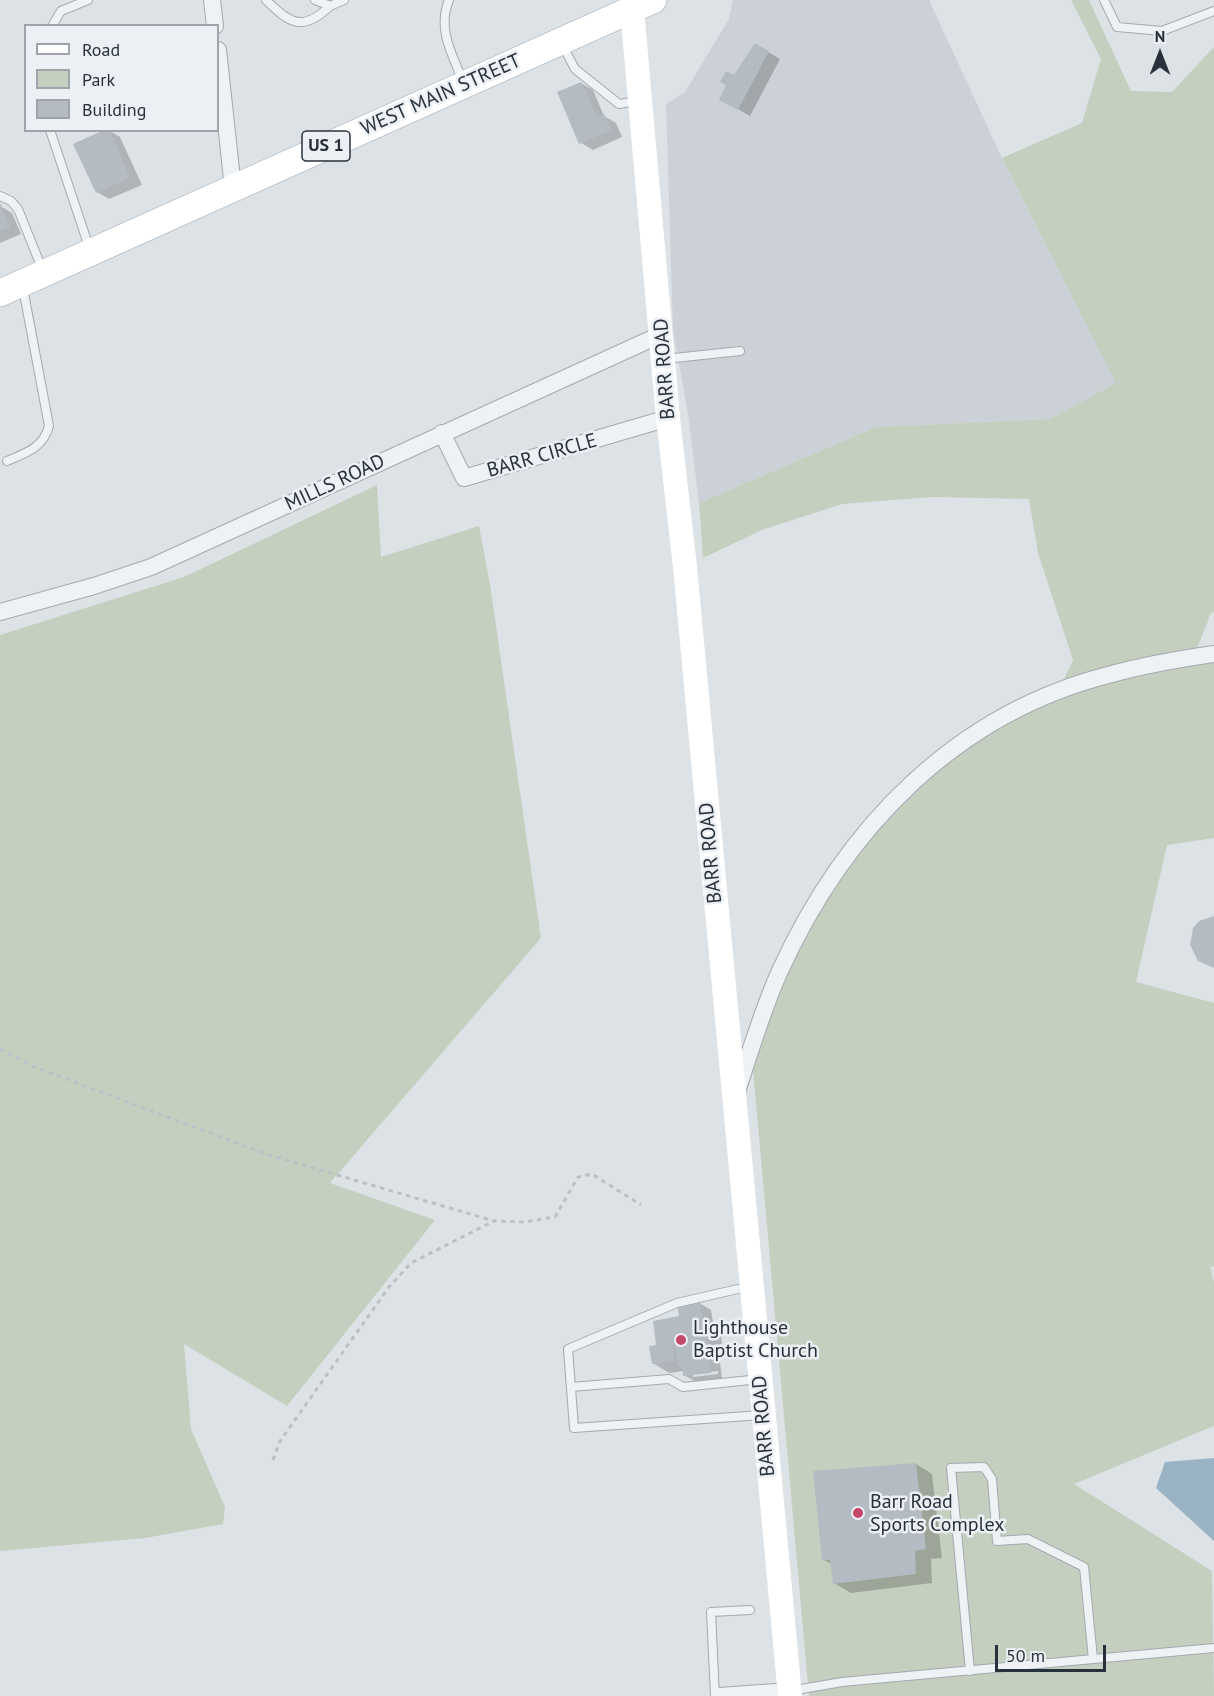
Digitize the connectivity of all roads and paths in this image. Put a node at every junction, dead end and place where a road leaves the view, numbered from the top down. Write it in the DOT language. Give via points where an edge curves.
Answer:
graph roads {
  1 [pos="88,0"];
  2 [pos="212,0"];
  3 [pos="266,0"];
  4 [pos="315,0"];
  5 [pos="344,0"];
  6 [pos="449,0"];
  7 [pos="1104,0"];
  8 [pos="643,5"];
  9 [pos="330,6"];
  10 [pos="1214,11"];
  11 [pos="53,24"];
  12 [pos="215,24"];
  13 [pos="560,41"];
  14 [pos="219,60"];
  15 [pos="464,84"];
  16 [pos="642,100"];
  17 [pos="51,132"];
  18 [pos="233,188"];
  19 [pos="0,196"];
  20 [pos="91,254"];
  21 [pos="22,284"];
  22 [pos="662,334"];
  23 [pos="740,351"];
  24 [pos="664,359"];
  25 [pos="668,418"];
  26 [pos="442,433"];
  27 [pos="7,461"];
  28 [pos="0,612"];
  29 [pos="1214,654"];
  30 [pos="0,1049"];
  31 [pos="734,1102"];
  32 [pos="641,1205"];
  33 [pos="494,1221"];
  34 [pos="751,1286"];
  35 [pos="760,1379"];
  36 [pos="571,1387"];
  37 [pos="763,1415"];
  38 [pos="273,1460"];
  39 [pos="750,1610"];
  40 [pos="1214,1648"];
  41 [pos="1093,1659"];
  42 [pos="970,1671"];
  43 [pos="790,1693"];
  44 [pos="715,1696"];
  45 [pos="719,1696"];
  1 -- 11 [label="lane" via="61,11"];
  2 -- 12 [label="street"];
  3 -- 9 [label="lane" via="294,22 312,22"];
  4 -- 9 [label="lane"];
  5 -- 9 [label="lane"];
  6 -- 15 [label="lane" via="445,33"];
  7 -- 10 [label="lane" via="1117,27 1162,31"];
  8 -- 13 [label="main road, WEST MAIN STREET / US 1"];
  8 -- 16 [label="street, BARR ROAD"];
  13 -- 15 [label="main road, WEST MAIN STREET / US 1"];
  13 -- 16 [label="lane" via="575,69 619,104"];
  14 -- 18 [label="street"];
  15 -- 18 [label="main road, WEST MAIN STREET / US 1"];
  16 -- 22 [label="street, BARR ROAD"];
  17 -- 20 [label="lane"];
  18 -- 20 [label="main road, WEST MAIN STREET / US 1"];
  19 -- 21 [label="lane" via="18,209"];
  20 -- 21 [label="main road, WEST MAIN STREET / US 1"];
  21 -- 27 [label="lane" via="49,426 35,449"];
  22 -- 24 [label="street, BARR ROAD"];
  22 -- 26 [label="street, MILLS ROAD"];
  23 -- 24 [label="lane"];
  24 -- 25 [label="street, BARR ROAD"];
  25 -- 26 [label="street, BARR CIRCLE" via="464,478"];
  25 -- 31 [label="street, BARR ROAD"];
  26 -- 28 [label="street, MILLS ROAD" via="151,567"];
  29 -- 31 [label="street" via="1111,674 1065,689 993,723 920,773 871,825 806,920 763,1011"];
  30 -- 33 [label="path" via="32,1065 269,1155"];
  31 -- 34 [label="street, BARR ROAD"];
  32 -- 33 [label="path" via="592,1174 578,1177 555,1217"];
  33 -- 38 [label="path" via="411,1263 389,1287 280,1441"];
  34 -- 35 [label="street, BARR ROAD"];
  34 -- 36 [label="lane" via="677,1303 568,1349"];
  35 -- 36 [label="lane" via="682,1387 669,1379"];
  35 -- 37 [label="street, BARR ROAD"];
  36 -- 37 [label="lane" via="574,1428"];
  37 -- 43 [label="street, BARR ROAD"];
  39 -- 44 [label="lane" via="711,1612"];
  40 -- 41 [label="lane"];
  41 -- 42 [label="lane"];
  41 -- 42 [label="lane" via="1084,1567 1028,1539 997,1541 992,1479 984,1467 951,1468"];
  42 -- 43 [label="lane" via="842,1682"];
  43 -- 45 [label="street"];
}
